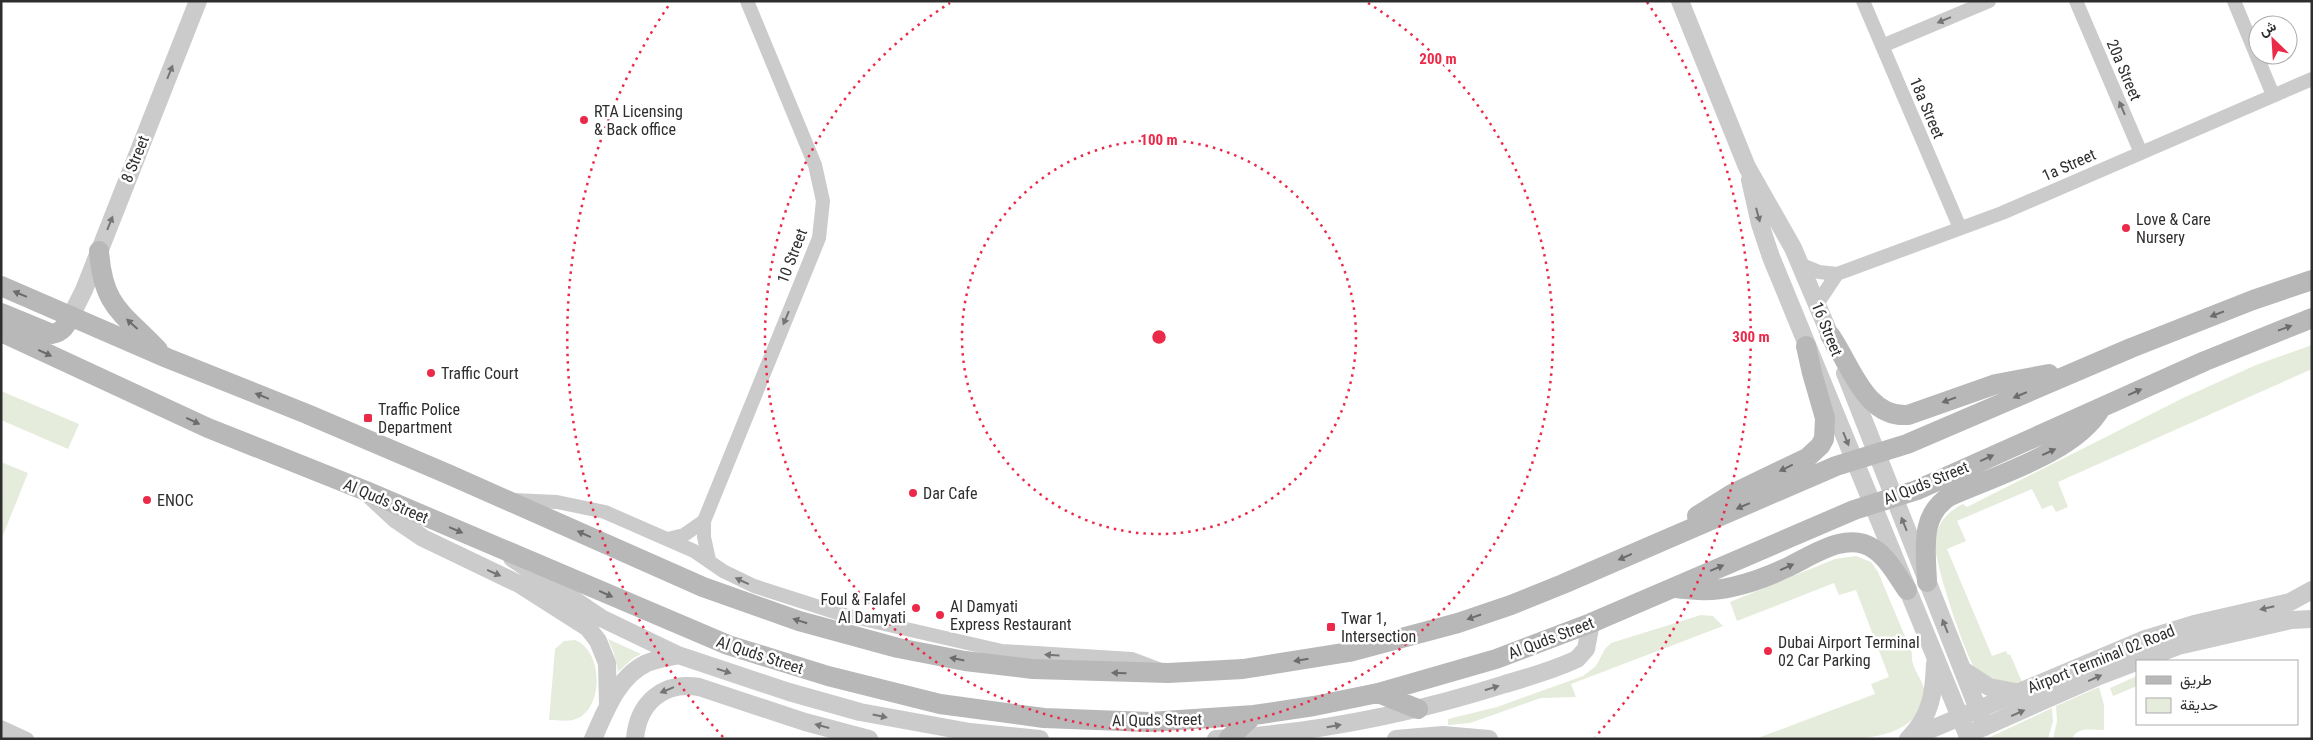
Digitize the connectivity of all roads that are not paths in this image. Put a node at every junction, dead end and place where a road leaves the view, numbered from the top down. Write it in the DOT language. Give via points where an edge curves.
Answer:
graph roads {
  1 [pos="747,1"];
  2 [pos="1680,1"];
  3 [pos="1862,1"];
  4 [pos="1989,1"];
  5 [pos="2076,1"];
  6 [pos="2234,1"];
  7 [pos="208,2"];
  8 [pos="1882,46"];
  9 [pos="2312,79"];
  10 [pos="2273,95"];
  11 [pos="2141,152"];
  12 [pos="1747,167"];
  13 [pos="1960,228"];
  14 [pos="99,251"];
  15 [pos="1802,265"];
  16 [pos="1838,274"];
  17 [pos="2312,280"];
  18 [pos="1,286"];
  19 [pos="1817,304"];
  20 [pos="1,313"];
  21 [pos="71,316"];
  22 [pos="2312,318"];
  23 [pos="1,332"];
  24 [pos="1830,335"];
  25 [pos="1806,346"];
  26 [pos="167,358"];
  27 [pos="2081,369"];
  28 [pos="2102,407"];
  29 [pos="1877,453"];
  30 [pos="1855,460"];
  31 [pos="366,491"];
  32 [pos="1894,498"];
  33 [pos="507,500"];
  34 [pos="1872,504"];
  35 [pos="704,521"];
  36 [pos="1670,537"];
  37 [pos="668,539"];
  38 [pos="504,551"];
  39 [pos="709,560"];
  40 [pos="1927,582"];
  41 [pos="1673,588"];
  42 [pos="1907,590"];
  43 [pos="2312,590"];
  44 [pos="2312,619"];
  45 [pos="1592,623"];
  46 [pos="678,656"];
  47 [pos="1935,658"];
  48 [pos="2141,660"];
  49 [pos="2136,662"];
  50 [pos="1963,670"];
  51 [pos="1168,673"];
  52 [pos="2017,692"];
  53 [pos="1378,693"];
  54 [pos="608,705"];
  55 [pos="1418,709"];
  56 [pos="1978,709"];
  57 [pos="1254,715"];
  58 [pos="1960,717"];
  59 [pos="1,727"];
  60 [pos="1985,727"];
  61 [pos="1964,737"];
  62 [pos="1222,738"];
  63 [pos="27,739"];
  64 [pos="593,739"];
  65 [pos="635,739"];
  66 [pos="870,739"];
  67 [pos="1040,739"];
  68 [pos="1396,739"];
  69 [pos="1489,739"];
  70 [pos="1908,739"];
  1 -- 35 [label="street, 10 Street, one-way" via="821,182 823,219 819,238"];
  2 -- 12 [label="street, 16 Street"];
  3 -- 8 [label="street, 18a Street"];
  4 -- 8 [label="street, one-way"];
  11 -- 5 [label="street, 20a Street, one-way"];
  6 -- 10 [label="street"];
  14 -- 7 [label="street, 8 Street, one-way"];
  8 -- 13 [label="street, 18a Street"];
  9 -- 10 [label="street, 1a Street"];
  10 -- 11 [label="street, 1a Street"];
  11 -- 13 [label="street, 1a Street"];
  12 -- 15 [label="street, 16 Street"];
  12 -- 25 [label="street, 16 Street, one-way" via="1765,241"];
  13 -- 16 [label="street, 1a Street"];
  14 -- 21 [label="street, 8 Street"];
  26 -- 14 [label="main road, one-way" via="113,305 103,284"];
  15 -- 16 [label="street" via="1819,272"];
  15 -- 19 [label="street, 16 Street"];
  16 -- 19 [label="street"];
  17 -- 27 [label="main road, one-way" via="2253,300"];
  21 -- 18 [label="main road, one-way"];
  19 -- 24 [label="street, 16 Street"];
  20 -- 21 [label="main road" via="52,334 64,328"];
  21 -- 26 [label="main road"];
  28 -- 22 [label="main road, Al Quds Street, one-way"];
  23 -- 31 [label="main road, Al Quds Street, one-way" via="208,428"];
  27 -- 24 [label="main road, one-way" via="1996,384 1916,413 1892,414 1868,398"];
  24 -- 29 [label="street, 16 Street"];
  25 -- 30 [label="street, 16 Street, one-way"];
  25 -- 36 [label="main road, one-way" via="1825,418 1826,432 1820,446 1807,458 1716,502"];
  33 -- 26 [label="main road, one-way"];
  27 -- 29 [label="main road, one-way" via="1907,444"];
  32 -- 28 [label="main road, Al Quds Street, one-way"];
  40 -- 28 [label="main road, one-way" via="1926,532 1930,515 1936,507 1950,496 2066,444 2093,423"];
  29 -- 30 [label="main road"];
  29 -- 32 [label="street, 16 Street"];
  30 -- 34 [label="street, 16 Street"];
  30 -- 36 [label="main road, one-way"];
  31 -- 38 [label="main road, Al Quds Street, one-way"];
  31 -- 54 [label="street, one-way" via="395,519 423,538 519,584 588,628 598,641 607,663"];
  32 -- 34 [label="main road, Al Quds Street"];
  40 -- 32 [label="street, one-way"];
  33 -- 37 [label="street" via="540,500 590,508"];
  51 -- 33 [label="main road, one-way" via="1099,673 965,661 848,636 704,587"];
  41 -- 34 [label="main road, Al Quds Street, one-way"];
  34 -- 42 [label="street"];
  35 -- 37 [label="street" via="684,535"];
  35 -- 39 [label="street, 10 Street"];
  36 -- 51 [label="main road, one-way" via="1564,584 1404,638 1349,652 1243,669"];
  37 -- 39 [label="street"];
  38 -- 46 [label="street" via="601,618"];
  38 -- 57 [label="main road, Al Quds Street, one-way" via="728,645 828,676 940,704 1044,718 1096,721 1167,721"];
  51 -- 39 [label="street, one-way" via="1132,659 1002,651 841,614 754,586 723,571"];
  50 -- 40 [label="street, one-way"];
  41 -- 42 [label="main road, one-way" via="1700,591 1731,587 1784,569 1828,548 1853,542 1874,549 1882,556"];
  41 -- 45 [label="main road, Al Quds Street"];
  42 -- 47 [label="street"];
  43 -- 52 [label="street, Airport Terminal 02 Road, one-way" via="2290,602 2172,630"];
  48 -- 44 [label="street, Airport Terminal 02 Road, one-way" via="2178,646 2291,620"];
  45 -- 53 [label="main road, Al Quds Street" via="1496,659"];
  55 -- 45 [label="street, one-way" via="1494,688 1577,659 1586,649"];
  46 -- 54 [label="street" via="640,667 628,677"];
  46 -- 67 [label="street, one-way" via="860,712 933,726"];
  47 -- 58 [label="street"];
  47 -- 70 [label="street" via="1934,694 1930,707"];
  60 -- 49 [label="street, Airport Terminal 02 Road, one-way"];
  50 -- 52 [label="street" via="1990,687"];
  50 -- 56 [label="street"];
  52 -- 56 [label="street, Airport Terminal 02 Road"];
  53 -- 55 [label="main road"];
  53 -- 57 [label="main road, Al Quds Street"];
  54 -- 64 [label="street"];
  62 -- 55 [label="street, one-way" via="1316,729"];
  56 -- 58 [label="street, Airport Terminal 02 Road"];
  56 -- 60 [label="street"];
  57 -- 62 [label="main road"];
  58 -- 61 [label="street"];
  58 -- 70 [label="street, Airport Terminal 02 Road"];
  59 -- 63 [label="street"];
  60 -- 61 [label="street, Airport Terminal 02 Road"];
  66 -- 65 [label="street, one-way" via="684,685 653,696 641,714"];
  68 -- 69 [label="street" via="1459,735"];
}
